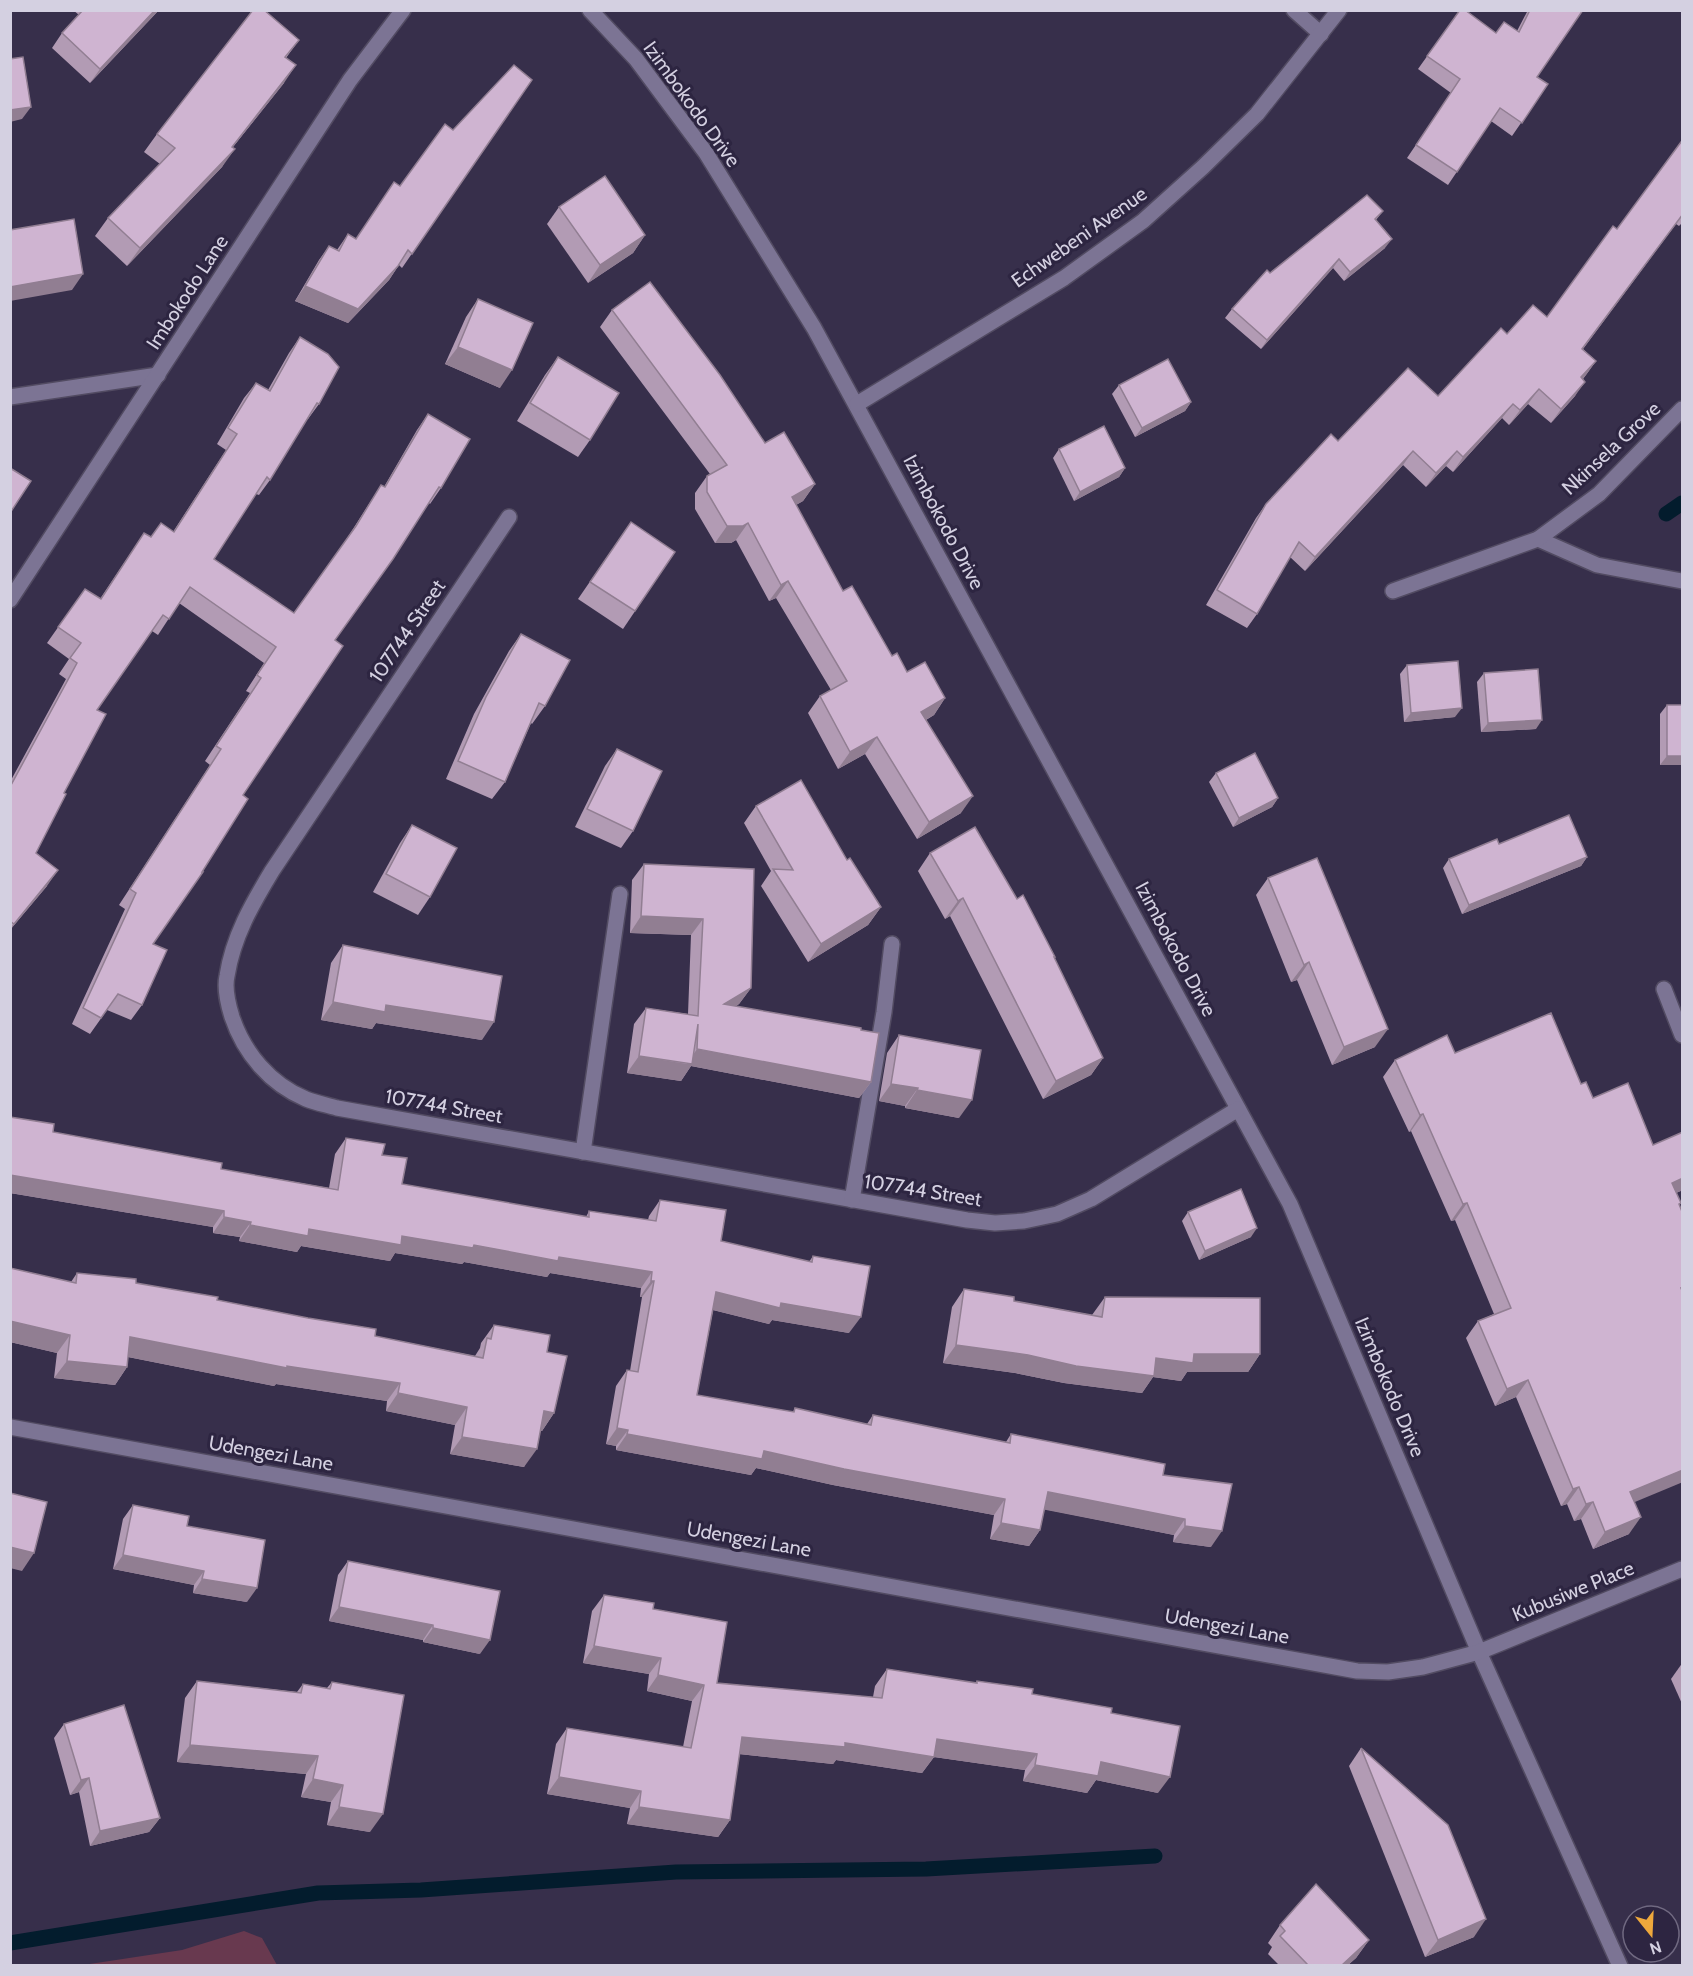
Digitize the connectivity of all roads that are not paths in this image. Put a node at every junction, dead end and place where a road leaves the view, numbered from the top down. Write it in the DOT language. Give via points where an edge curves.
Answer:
graph roads {
  1 [pos="403,10"];
  2 [pos="590,10"];
  3 [pos="1294,10"];
  4 [pos="1339,10"];
  5 [pos="1321,34"];
  6 [pos="158,375"];
  7 [pos="10,397"];
  8 [pos="857,404"];
  9 [pos="1683,409"];
  10 [pos="509,517"];
  11 [pos="1538,539"];
  12 [pos="1683,581"];
  13 [pos="1393,591"];
  14 [pos="10,600"];
  15 [pos="620,894"];
  16 [pos="892,944"];
  17 [pos="1664,988"];
  18 [pos="1683,1035"];
  19 [pos="1238,1109"];
  20 [pos="583,1152"];
  21 [pos="852,1200"];
  22 [pos="10,1427"];
  23 [pos="1683,1569"];
  24 [pos="1479,1652"];
  25 [pos="1620,1965"];
  1 -- 6 [label="street, Imbokodo Lane" via="350,80"];
  2 -- 8 [label="street, Izimbokodo Drive" via="636,60 706,153"];
  3 -- 5 [label="street"];
  4 -- 5 [label="street, Echwebeni Avenue"];
  5 -- 8 [label="street, Echwebeni Avenue" via="1257,114 1143,221 1064,278"];
  6 -- 7 [label="street"];
  6 -- 14 [label="street, Imbokodo Lane"];
  8 -- 19 [label="street, Izimbokodo Drive"];
  9 -- 11 [label="street, Nkinsela Grove" via="1599,494"];
  10 -- 20 [label="street, 107744 Street" via="247,912 226,978 228,1006 248,1052 281,1086 306,1100"];
  11 -- 12 [label="street" via="1597,565"];
  11 -- 13 [label="street, Nkinsela Grove"];
  15 -- 20 [label="street"];
  16 -- 21 [label="street"];
  17 -- 18 [label="street"];
  19 -- 21 [label="street, 107744 Street" via="1091,1199 1057,1214 995,1222"];
  19 -- 24 [label="street, Izimbokodo Drive" via="1290,1204"];
  20 -- 21 [label="street, 107744 Street"];
  22 -- 24 [label="street, Udengezi Lane" via="1357,1671 1411,1669"];
  23 -- 24 [label="street, Kubusiwe Place"];
  24 -- 25 [label="street, Izimbokodo Drive"];
}
